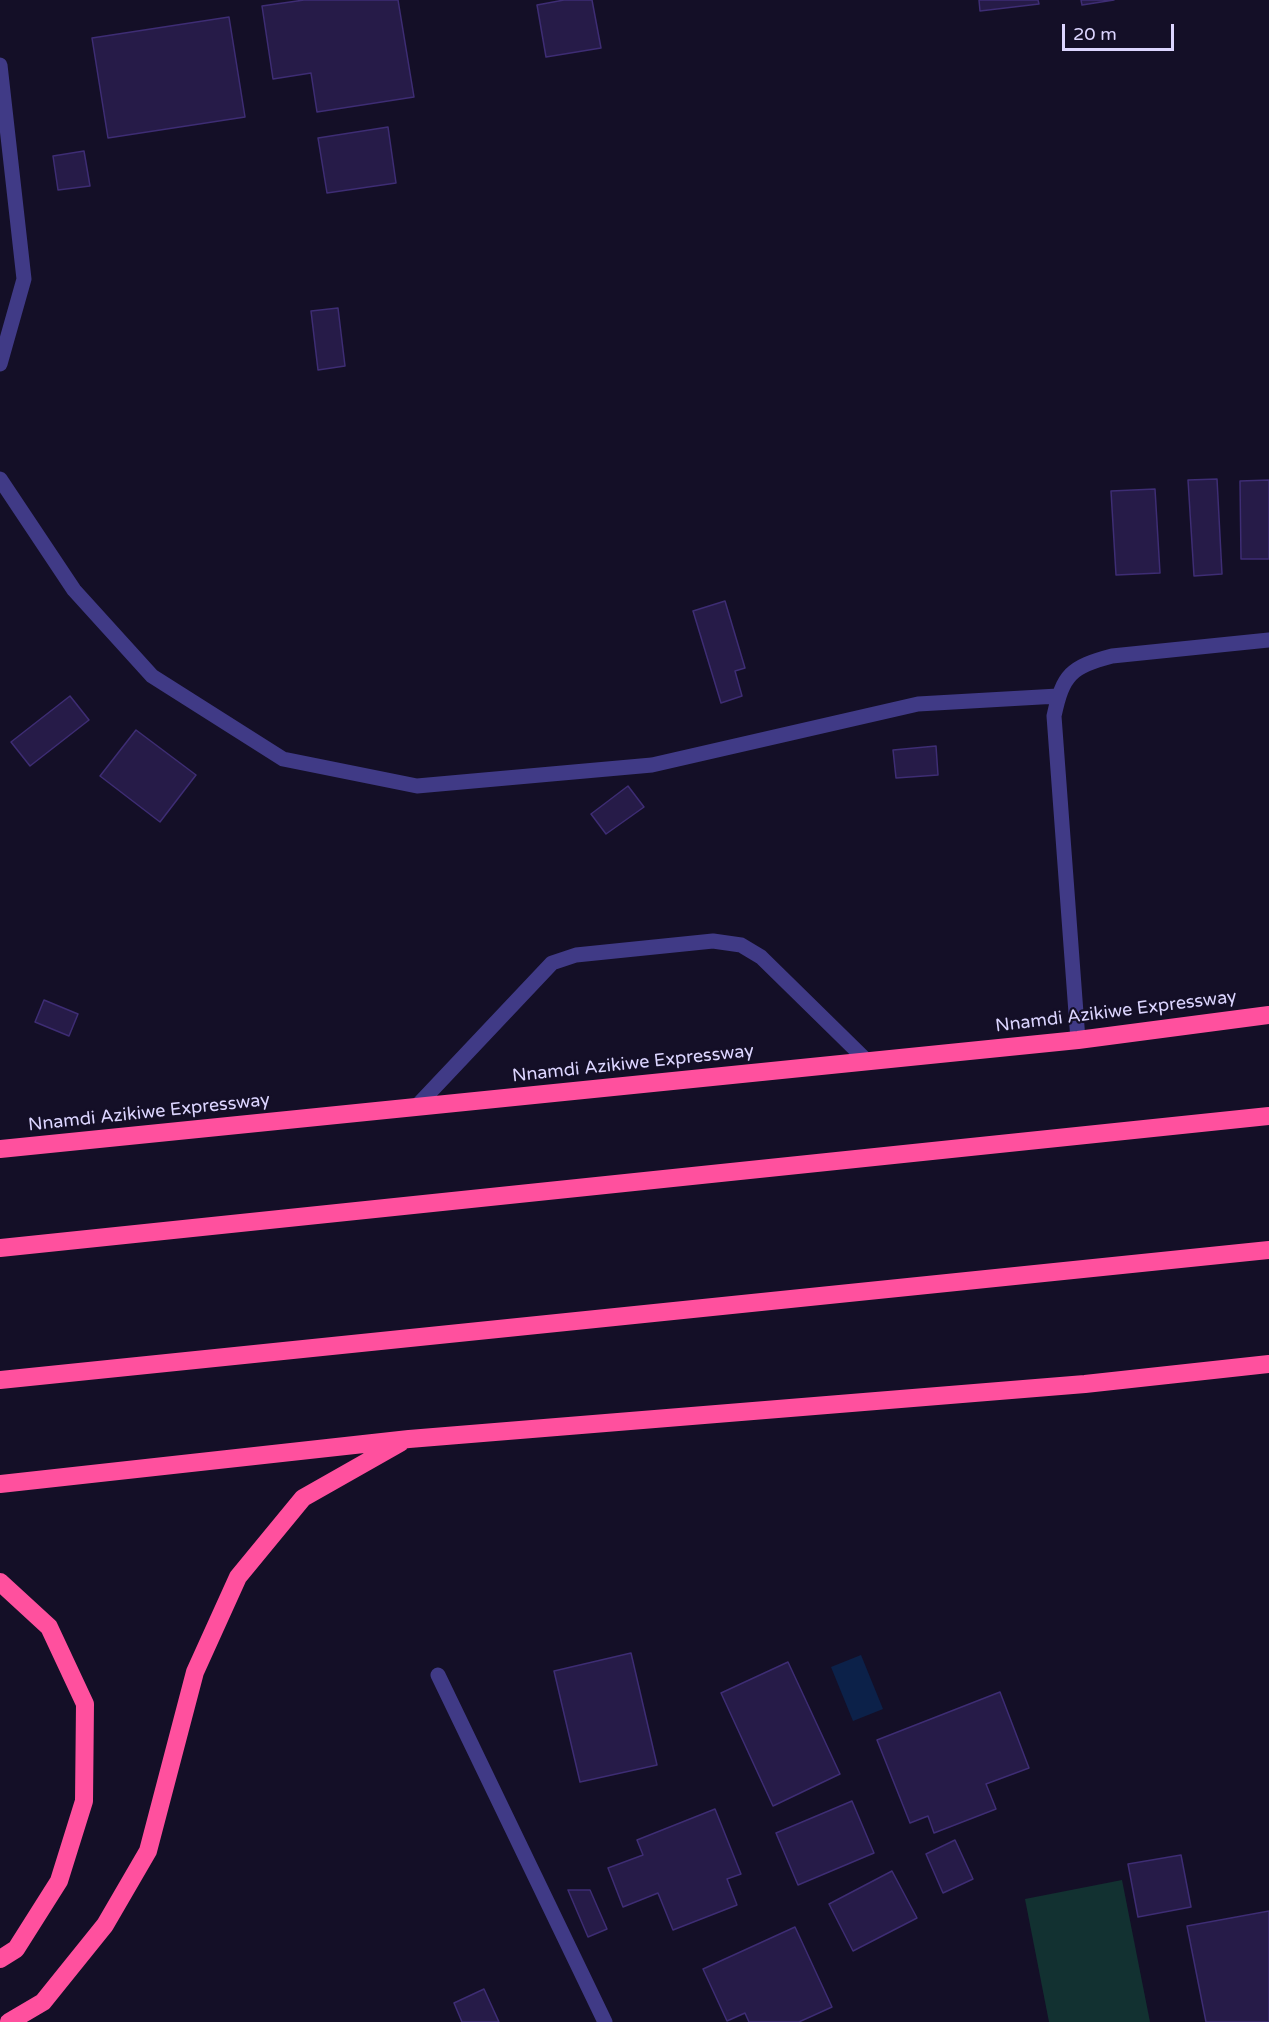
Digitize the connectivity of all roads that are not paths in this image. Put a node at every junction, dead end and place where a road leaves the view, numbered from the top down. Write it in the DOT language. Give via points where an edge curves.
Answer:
graph roads {
  1 [pos="0,65"];
  2 [pos="0,364"];
  3 [pos="0,479"];
  4 [pos="1269,640"];
  5 [pos="1058,696"];
  6 [pos="1269,1015"];
  7 [pos="1078,1040"];
  8 [pos="867,1061"];
  9 [pos="416,1107"];
  10 [pos="1269,1116"];
  11 [pos="0,1142"];
  12 [pos="20,1148"];
  13 [pos="0,1149"];
  14 [pos="0,1248"];
  15 [pos="1269,1250"];
  16 [pos="1269,1364"];
  17 [pos="0,1380"];
  18 [pos="409,1438"];
  19 [pos="0,1484"];
  20 [pos="0,1582"];
  21 [pos="438,1675"];
  22 [pos="0,1959"];
  23 [pos="9,2022"];
  24 [pos="605,2022"];
  1 -- 2 [label="street" via="24,279"];
  3 -- 5 [label="street" via="74,590 152,676 283,759 417,786 651,765 918,704"];
  4 -- 5 [label="street" via="1112,656 1069,674"];
  5 -- 7 [label="street" via="1054,716"];
  6 -- 7 [label="highway, Nnamdi Azikiwe Expressway"];
  7 -- 8 [label="highway, Nnamdi Azikiwe Expressway"];
  8 -- 9 [label="highway, Nnamdi Azikiwe Expressway"];
  8 -- 9 [label="street" via="761,957 741,945 713,941 587,953 552,963"];
  9 -- 12 [label="highway, Nnamdi Azikiwe Expressway"];
  10 -- 14 [label="highway"];
  11 -- 12 [label="highway"];
  12 -- 13 [label="highway, Nnamdi Azikiwe Expressway"];
  15 -- 17 [label="highway"];
  16 -- 18 [label="highway" via="1073,1385"];
  18 -- 19 [label="highway"];
  18 -- 23 [label="highway" via="303,1498 238,1577 195,1672 148,1851 105,1925 43,2002"];
  20 -- 22 [label="highway" via="49,1627 85,1704 84,1801 59,1881 16,1949"];
  21 -- 24 [label="street"];
}
